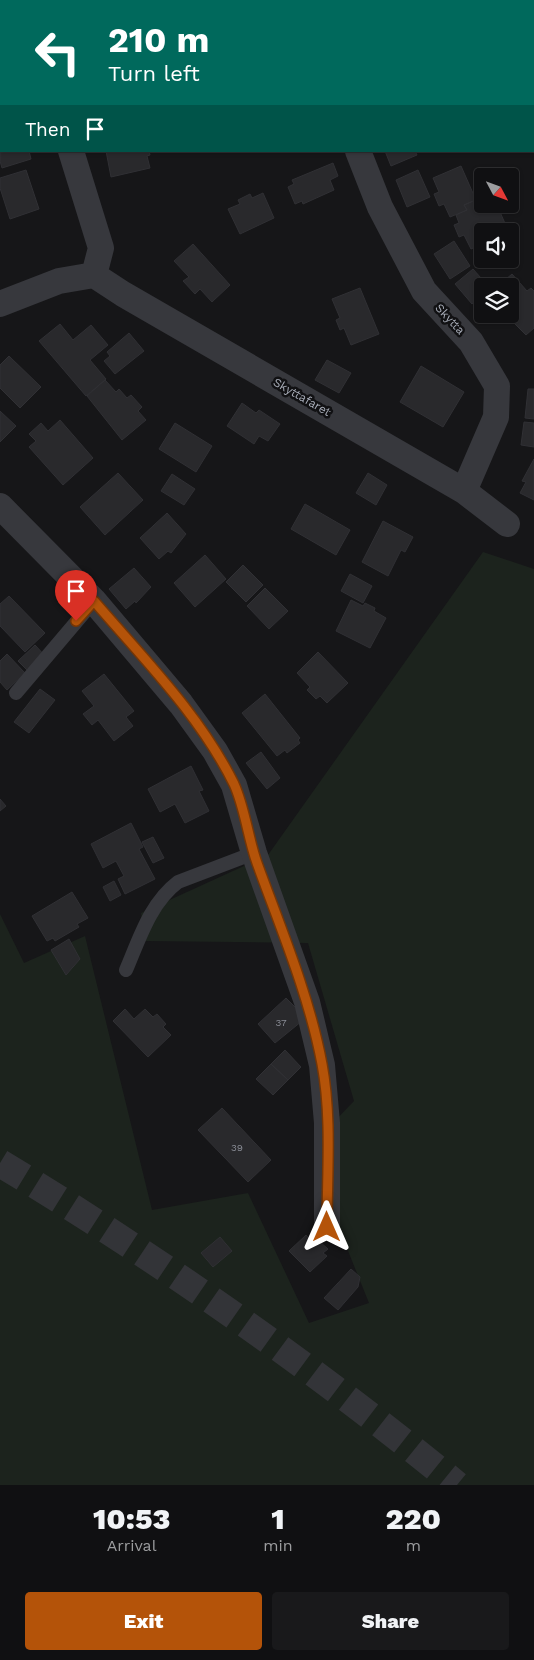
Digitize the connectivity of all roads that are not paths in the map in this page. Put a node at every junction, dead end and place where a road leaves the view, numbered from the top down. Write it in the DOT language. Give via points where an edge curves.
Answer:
graph roads {
  1 [pos="71,152"];
  2 [pos="358,152"];
  3 [pos="94,275"];
  4 [pos="0,304"];
  5 [pos="464,491"];
  6 [pos="0,506"];
  7 [pos="507,524"];
  8 [pos="94,601"];
  9 [pos="16,693"];
  10 [pos="254,854"];
  11 [pos="126,970"];
  12 [pos="327,1227"];
  1 -- 3 [label="street" via="101,248"];
  2 -- 5 [label="street, Skytta" via="380,207 424,290 471,342 498,386 496,417"];
  3 -- 4 [label="street" via="59,281"];
  3 -- 5 [label="street, Skyttafaret"];
  5 -- 7 [label="street, Skyttafaret"];
  6 -- 8 [label="street"];
  8 -- 9 [label="lane"];
  8 -- 10 [label="street" via="181,704 215,751 234,785"];
  10 -- 11 [label="lane" via="178,882 169,889 151,915"];
  10 -- 12 [label="street" via="307,1002 322,1065 327,1123"];
}
